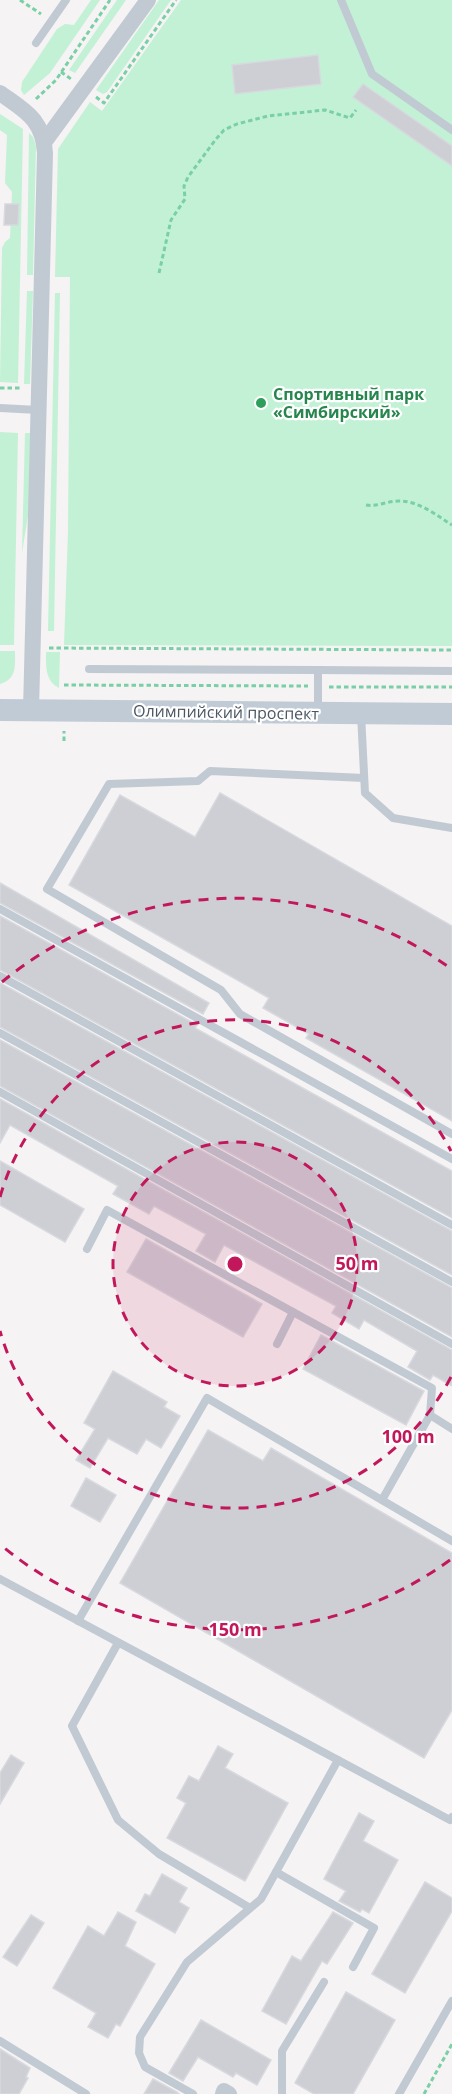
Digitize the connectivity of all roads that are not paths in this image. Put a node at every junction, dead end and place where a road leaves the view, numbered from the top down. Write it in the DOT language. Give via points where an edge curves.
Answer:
graph roads {
  1 [pos="66,0"];
  2 [pos="148,0"];
  3 [pos="341,0"];
  4 [pos="36,44"];
  5 [pos="0,93"];
  6 [pos="452,130"];
  7 [pos="45,141"];
  8 [pos="0,408"];
  9 [pos="38,410"];
  10 [pos="89,669"];
  11 [pos="318,670"];
  12 [pos="452,671"];
  13 [pos="0,710"];
  14 [pos="31,711"];
  15 [pos="318,713"];
  16 [pos="361,713"];
  17 [pos="452,714"];
  18 [pos="364,778"];
  19 [pos="452,828"];
  20 [pos="0,909"];
  21 [pos="0,976"];
  22 [pos="0,1033"];
  23 [pos="0,1092"];
  24 [pos="452,1134"];
  25 [pos="452,1159"];
  26 [pos="452,1225"];
  27 [pos="87,1249"];
  28 [pos="452,1282"];
  29 [pos="293,1312"];
  30 [pos="277,1344"];
  31 [pos="452,1344"];
  32 [pos="430,1415"];
  33 [pos="452,1429"];
  34 [pos="382,1500"];
  35 [pos="452,1541"];
  36 [pos="0,1579"];
  37 [pos="78,1621"];
  38 [pos="118,1643"];
  39 [pos="338,1760"];
  40 [pos="452,1817"];
  41 [pos="276,1872"];
  42 [pos="250,1908"];
  43 [pos="353,1967"];
  44 [pos="324,1982"];
  45 [pos="452,2001"];
  46 [pos="0,2042"];
  47 [pos="86,2094"];
  48 [pos="193,2094"];
  49 [pos="223,2094"];
  50 [pos="229,2094"];
  51 [pos="282,2094"];
  52 [pos="399,2094"];
  1 -- 4 [label="lane"];
  2 -- 7 [label="street"];
  3 -- 6 [label="lane" via="372,74"];
  5 -- 7 [label="street" via="26,111 39,125"];
  7 -- 9 [label="street"];
  8 -- 9 [label="lane"];
  9 -- 14 [label="street"];
  10 -- 11 [label="lane"];
  11 -- 12 [label="lane"];
  11 -- 15 [label="lane"];
  13 -- 14 [label="street, Олимпийский проспект"];
  14 -- 15 [label="street, Олимпийский проспект"];
  15 -- 16 [label="street, Олимпийский проспект"];
  16 -- 17 [label="street, Олимпийский проспект"];
  16 -- 18 [label="lane"];
  18 -- 19 [label="lane" via="365,793 393,818"];
  18 -- 24 [label="lane" via="210,771 198,781 109,784 47,889 221,990 240,1014"];
  20 -- 25 [label="lane"];
  21 -- 26 [label="lane"];
  22 -- 28 [label="lane"];
  23 -- 31 [label="lane"];
  27 -- 29 [label="lane" via="107,1210"];
  29 -- 30 [label="lane"];
  29 -- 32 [label="lane" via="432,1388"];
  32 -- 33 [label="lane"];
  32 -- 34 [label="lane"];
  34 -- 35 [label="lane"];
  34 -- 37 [label="lane" via="207,1398"];
  36 -- 37 [label="lane"];
  37 -- 38 [label="lane"];
  38 -- 39 [label="lane"];
  38 -- 42 [label="lane" via="72,1726 118,1820 159,1854"];
  39 -- 40 [label="lane" via="450,1820"];
  39 -- 41 [label="lane"];
  41 -- 42 [label="lane" via="261,1899"];
  41 -- 43 [label="lane" via="374,1928"];
  42 -- 48 [label="lane" via="187,1962 140,2037 139,2053 145,2067"];
  44 -- 51 [label="lane" via="282,2051"];
  45 -- 52 [label="lane"];
  46 -- 47 [label="lane"];
  49 -- 50 [label="street"];
}
